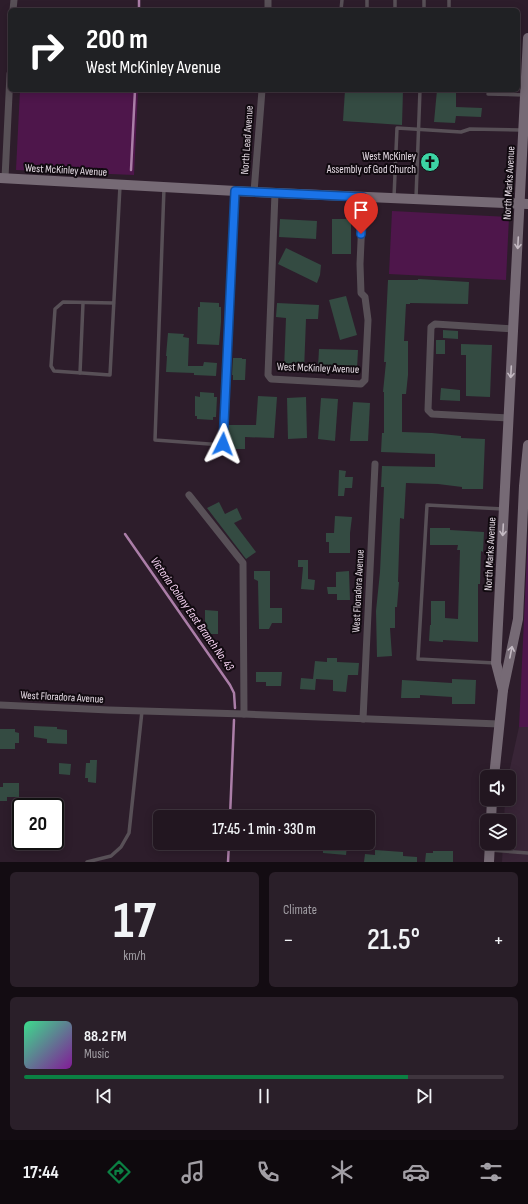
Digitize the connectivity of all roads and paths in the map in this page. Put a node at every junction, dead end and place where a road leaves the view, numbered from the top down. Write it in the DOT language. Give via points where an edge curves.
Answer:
graph roads {
  1 [pos="528,38"];
  2 [pos="9,92"];
  3 [pos="262,92"];
  4 [pos="420,92"];
  5 [pos="488,94"];
  6 [pos="526,95"];
  7 [pos="419,129"];
  8 [pos="524,130"];
  9 [pos="2,178"];
  10 [pos="120,184"];
  11 [pos="164,187"];
  12 [pos="235,191"];
  13 [pos="254,192"];
  14 [pos="275,193"];
  15 [pos="363,197"];
  16 [pos="394,198"];
  17 [pos="416,199"];
  18 [pos="524,204"];
  19 [pos="83,303"];
  20 [pos="114,303"];
  21 [pos="514,329"];
  22 [pos="80,373"];
  23 [pos="509,418"];
  24 [pos="528,445"];
  25 [pos="528,455"];
  26 [pos="375,464"];
  27 [pos="189,495"];
  28 [pos="504,509"];
  29 [pos="496,663"];
  30 [pos="503,690"];
  31 [pos="0,705"];
  32 [pos="142,711"];
  33 [pos="244,714"];
  34 [pos="363,719"];
  35 [pos="499,724"];
  36 [pos="495,770"];
  37 [pos="490,850"];
  38 [pos="509,850"];
  39 [pos="528,853"];
  40 [pos="86,862"];
  41 [pos="489,862"];
  1 -- 6 [label="main road, North Marks Avenue" via="525,62"];
  2 -- 9 [label="street"];
  3 -- 13 [label="street, North Lead Avenue"];
  4 -- 7 [label="lane"];
  5 -- 6 [label="lane"];
  6 -- 8 [label="main road, North Marks Avenue"];
  7 -- 8 [label="lane" via="461,132 470,129"];
  7 -- 16 [label="lane" via="397,128"];
  7 -- 17 [label="lane"];
  8 -- 18 [label="main road, North Marks Avenue"];
  9 -- 10 [label="main road, West McKinley Avenue"];
  10 -- 11 [label="main road, West McKinley Avenue"];
  10 -- 20 [label="lane"];
  11 -- 12 [label="main road, West McKinley Avenue"];
  11 -- 12 [label="lane" via="155,440 216,444 223,444"];
  12 -- 13 [label="main road, West McKinley Avenue"];
  13 -- 14 [label="main road, West McKinley Avenue"];
  14 -- 15 [label="main road, West McKinley Avenue"];
  14 -- 15 [label="street, West McKinley Avenue" via="268,375 271,379 361,384 365,380 368,320 365,297 361,293"];
  15 -- 16 [label="main road, West McKinley Avenue"];
  16 -- 17 [label="main road, West McKinley Avenue"];
  17 -- 18 [label="main road, West McKinley Avenue"];
  18 -- 21 [label="main road, North Marks Avenue, one-way"];
  19 -- 20 [label="lane"];
  19 -- 22 [label="lane"];
  19 -- 22 [label="lane" via="63,302 55,309 52,366 54,371"];
  20 -- 22 [label="lane" via="110,375"];
  21 -- 23 [label="main road, North Marks Avenue, one-way"];
  21 -- 23 [label="street" via="435,324 431,327 428,410 432,414"];
  23 -- 28 [label="main road, North Marks Avenue"];
  24 -- 25 [label="main road, North Marks Avenue"];
  30 -- 25 [label="main road, North Marks Avenue, one-way" via="518,618 524,486"];
  26 -- 34 [label="street, West Floradora Avenue"];
  27 -- 33 [label="street" via="243,563"];
  28 -- 29 [label="main road, North Marks Avenue, one-way"];
  28 -- 29 [label="lane" via="427,505 418,659"];
  29 -- 30 [label="main road, North Marks Avenue"];
  30 -- 35 [label="main road, North Marks Avenue"];
  31 -- 32 [label="street, West Floradora Avenue"];
  32 -- 33 [label="street, West Floradora Avenue"];
  32 -- 40 [label="lane" via="129,833 121,848 111,856"];
  33 -- 34 [label="street, West Floradora Avenue"];
  34 -- 35 [label="street, West Floradora Avenue"];
  35 -- 36 [label="main road, North Marks Avenue"];
  37 -- 41 [label="main road"];
  38 -- 39 [label="lane"];
}
